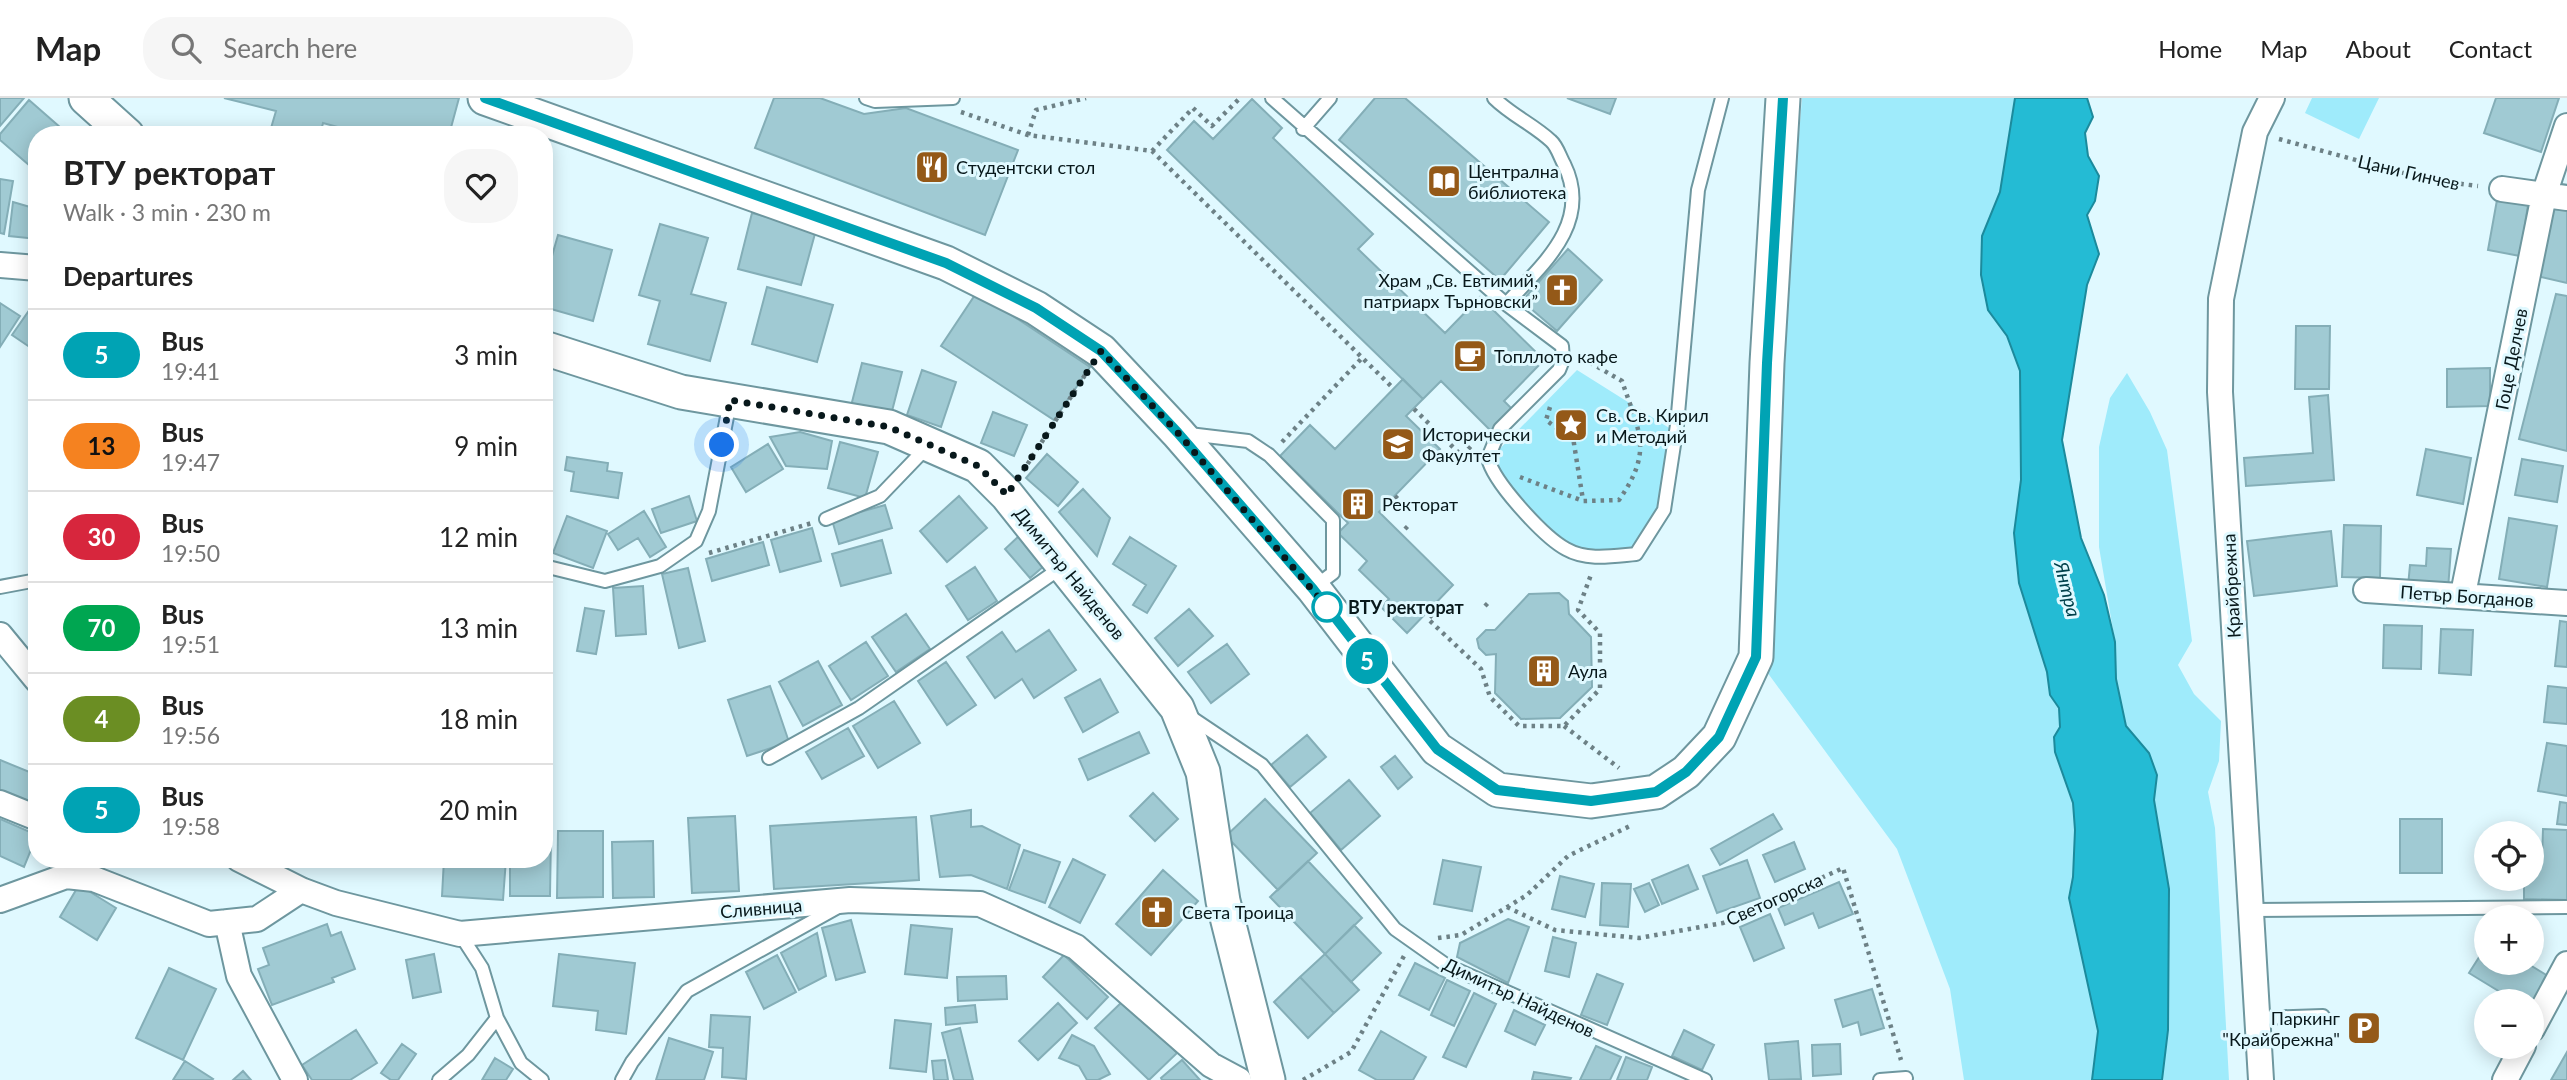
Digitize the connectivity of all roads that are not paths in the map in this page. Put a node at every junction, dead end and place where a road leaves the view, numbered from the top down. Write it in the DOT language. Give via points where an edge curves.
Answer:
graph roads {
  1 [pos="86,98"];
  2 [pos="485,98"];
  3 [pos="866,98"];
  4 [pos="953,98"];
  5 [pos="1272,98"];
  6 [pos="1330,98"];
  7 [pos="1722,98"];
  8 [pos="1783,98"];
  9 [pos="2272,98"];
  10 [pos="1498,100"];
  11 [pos="117,126"];
  12 [pos="2567,126"];
  13 [pos="1303,129"];
  14 [pos="2502,190"];
  15 [pos="2556,196"];
  16 [pos="0,265"];
  17 [pos="28,267"];
  18 [pos="1506,304"];
  19 [pos="553,351"];
  20 [pos="730,400"];
  21 [pos="1178,433"];
  22 [pos="931,443"];
  23 [pos="826,519"];
  24 [pos="1065,565"];
  25 [pos="553,568"];
  26 [pos="28,582"];
  27 [pos="0,587"];
  28 [pos="1313,589"];
  29 [pos="2366,590"];
  30 [pos="2463,594"];
  31 [pos="2567,603"];
  32 [pos="0,635"];
  33 [pos="28,669"];
  34 [pos="1177,708"];
  35 [pos="769,758"];
  36 [pos="0,803"];
  37 [pos="28,814"];
  38 [pos="257,868"];
  39 [pos="300,890"];
  40 [pos="0,900"];
  41 [pos="850,900"];
  42 [pos="2567,907"];
  43 [pos="2252,910"];
  44 [pos="227,922"];
  45 [pos="460,934"];
  46 [pos="2567,964"];
  47 [pos="2544,1007"];
  48 [pos="2323,1016"];
  49 [pos="497,1018"];
  50 [pos="2258,1018"];
  51 [pos="2516,1059"];
  52 [pos="1906,1078"];
  53 [pos="295,1080"];
  54 [pos="439,1080"];
  55 [pos="542,1080"];
  56 [pos="622,1080"];
  57 [pos="1239,1080"];
  58 [pos="1268,1080"];
  59 [pos="1705,1080"];
  60 [pos="1880,1080"];
  61 [pos="2261,1080"];
  62 [pos="2505,1080"];
  1 -- 11 [label="street"];
  2 -- 21 [label="street" via="946,263 1036,308 1101,351"];
  3 -- 4 [label="lane" via="875,102"];
  5 -- 13 [label="lane"];
  6 -- 13 [label="lane"];
  7 -- 18 [label="lane" via="1698,190 1677,425 1664,510 1636,554 1598,558 1566,549 1507,494 1490,466 1490,449 1500,429 1559,370 1563,360 1562,346"];
  8 -- 28 [label="street" via="1756,657 1719,737 1686,772 1656,792 1591,801 1497,790 1437,749"];
  9 -- 43 [label="street, Крайбрежна" via="2255,132 2241,186 2221,299 2220,379"];
  10 -- 18 [label="lane" via="1552,142 1569,175 1572,210 1560,246"];
  12 -- 15 [label="street, Гоце Делчев"];
  13 -- 18 [label="lane"];
  14 -- 15 [label="street"];
  15 -- 30 [label="street, Гоце Делчев"];
  16 -- 17 [label="street"];
  19 -- 20 [label="street, Димитър Найденов" via="681,392"];
  20 -- 22 [label="street, Димитър Найденов" via="889,427"];
  20 -- 25 [label="lane" via="709,511 696,541 660,566 605,581"];
  21 -- 28 [label="street"];
  21 -- 28 [label="lane" via="1248,441 1269,455 1333,520 1333,573"];
  22 -- 23 [label="lane" via="880,496"];
  22 -- 24 [label="street, Димитър Найденов" via="978,466"];
  24 -- 34 [label="street, Димитър Найденов"];
  24 -- 35 [label="lane" via="859,708"];
  26 -- 27 [label="lane"];
  29 -- 30 [label="street, Петър Богданов"];
  30 -- 31 [label="street, Петър Богданов"];
  32 -- 33 [label="street"];
  34 -- 58 [label="street, Димитър Найденов" via="1203,772 1223,901"];
  34 -- 59 [label="lane, Димитър Найденов" via="1262,765 1395,929 1446,965"];
  36 -- 37 [label="street"];
  38 -- 39 [label="street, Сливница"];
  39 -- 44 [label="street" via="257,919"];
  39 -- 45 [label="street, Сливница"];
  40 -- 44 [label="street" via="66,876 94,879 209,924"];
  41 -- 45 [label="street, Сливница"];
  41 -- 56 [label="lane" via="687,991"];
  41 -- 57 [label="street, Сливница" via="980,904 1076,947 1211,1065"];
  42 -- 43 [label="lane"];
  43 -- 50 [label="street, Крайбрежна"];
  44 -- 53 [label="street" via="239,976"];
  45 -- 49 [label="lane" via="482,968"];
  46 -- 47 [label="street"];
  48 -- 50 [label="lane"];
  49 -- 54 [label="lane" via="468,1055"];
  49 -- 55 [label="lane" via="521,1063"];
  50 -- 61 [label="street, Крайбрежна"];
  51 -- 62 [label="street"];
  52 -- 60 [label="lane"];
}
